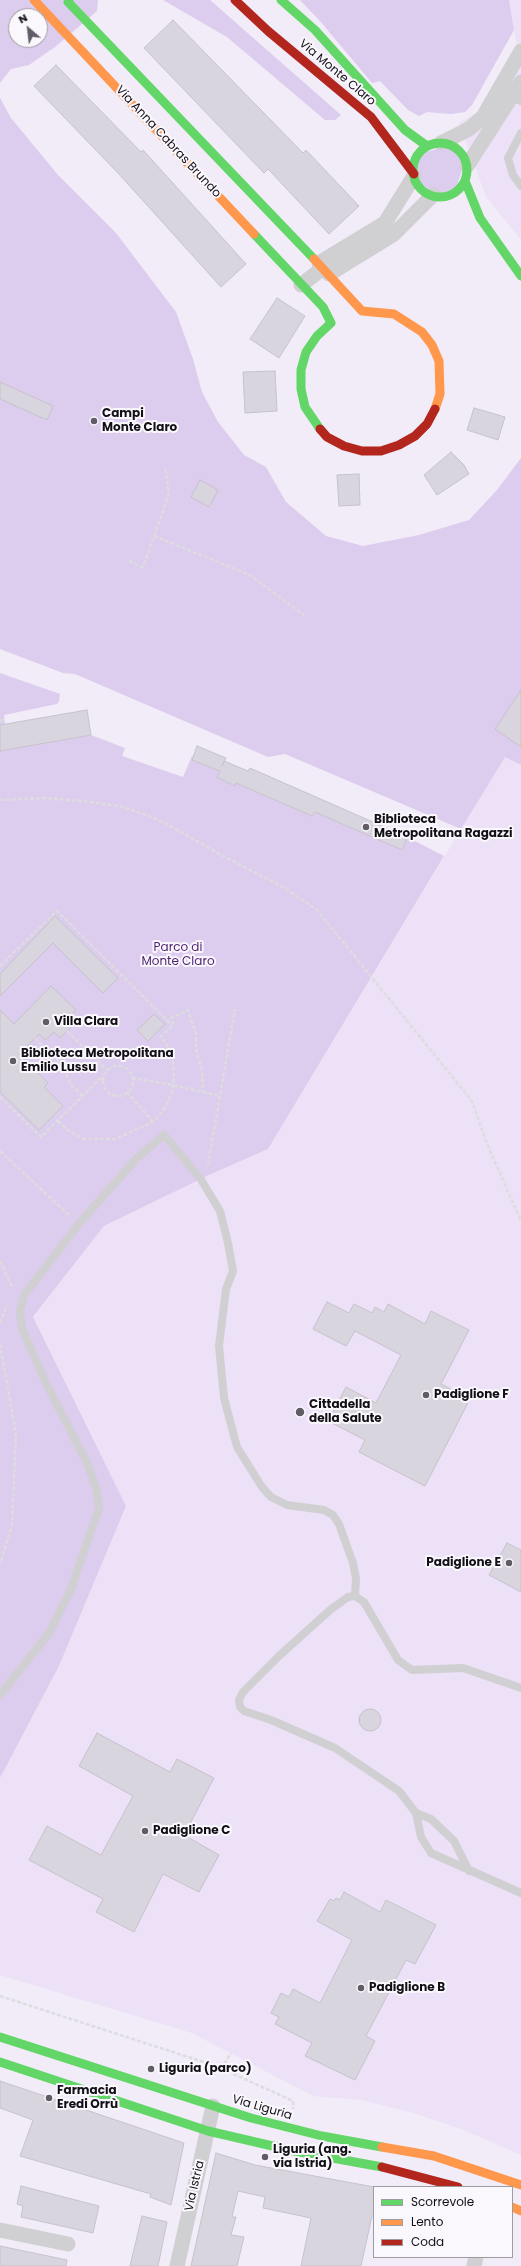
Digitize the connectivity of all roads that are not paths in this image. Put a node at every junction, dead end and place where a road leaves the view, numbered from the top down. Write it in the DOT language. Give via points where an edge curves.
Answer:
graph roads {
  1 [pos="34,0"];
  2 [pos="69,0"];
  3 [pos="235,0"];
  4 [pos="281,0"];
  5 [pos="521,51"];
  6 [pos="521,82"];
  7 [pos="516,99"];
  8 [pos="521,133"];
  9 [pos="434,145"];
  10 [pos="467,166"];
  11 [pos="414,175"];
  12 [pos="465,181"];
  13 [pos="521,186"];
  14 [pos="436,196"];
  15 [pos="454,204"];
  16 [pos="467,210"];
  17 [pos="480,218"];
  18 [pos="323,268"];
  19 [pos="521,276"];
  20 [pos="301,285"];
  21 [pos="355,1596"];
  22 [pos="521,1688"];
  23 [pos="0,1695"];
  24 [pos="416,1813"];
  25 [pos="469,1871"];
  26 [pos="521,1893"];
  27 [pos="0,2037"];
  28 [pos="0,2062"];
  29 [pos="213,2106"];
  30 [pos="208,2131"];
  31 [pos="496,2182"];
  32 [pos="521,2185"];
  33 [pos="455,2186"];
  34 [pos="0,2230"];
  35 [pos="68,2244"];
  36 [pos="177,2266"];
  1 -- 20 [label="main road, Via Anna Cabras Brundo"];
  2 -- 18 [label="main road, Via Anna Cabras Brundo" via="68,2"];
  3 -- 11 [label="main road, Via Monte Claro" via="371,118 385,133"];
  4 -- 9 [label="main road" via="315,30 405,130"];
  5 -- 9 [label="street" via="483,117 469,129"];
  6 -- 7 [label="street"];
  7 -- 10 [label="street"];
  8 -- 13 [label="lane" via="508,158"];
  9 -- 10 [label="main road" via="449,144 461,152"];
  9 -- 11 [label="main road" via="416,157"];
  10 -- 12 [label="main road"];
  11 -- 14 [label="main road" via="419,186"];
  11 -- 18 [label="street" via="385,223"];
  12 -- 14 [label="main road" via="455,192"];
  12 -- 17 [label="main road"];
  14 -- 15 [label="main road"];
  14 -- 18 [label="street" via="394,234"];
  16 -- 17 [label="main road"];
  17 -- 19 [label="main road" via="510,253"];
  18 -- 20 [label="street"];
  18 -- 20 [label="main road, Via Anna Cabras Brundo" via="362,311 394,314 422,332 432,345 438,361 441,388 435,409 427,424 415,436 381,451 362,451 344,446 314,423 305,407 301,389 303,364 306,352 317,336 331,323 323,307"];
  21 -- 22 [label="lane" via="364,1602 398,1660 412,1670 463,1668"];
  21 -- 23 [label="lane" via="356,1578 353,1563 339,1524 333,1515 324,1510 287,1505 271,1498 237,1447 224,1398 219,1346 226,1289 233,1271 228,1243 220,1211 200,1178 164,1135 137,1158 78,1224 24,1295 20,1312 22,1330 30,1351 88,1465 98,1491 99,1508 71,1589 49,1633"];
  21 -- 24 [label="lane" via="348,1597 330,1610 279,1656 243,1692 239,1700 240,1707 244,1711 335,1748 399,1791"];
  24 -- 25 [label="lane" via="431,1819 454,1842"];
  24 -- 25 [label="lane" via="421,1836 431,1853"];
  25 -- 26 [label="lane"];
  27 -- 29 [label="main road, Via Liguria"];
  28 -- 30 [label="main road"];
  29 -- 30 [label="street, Via Istria"];
  29 -- 31 [label="main road, Via Liguria" via="296,2130 434,2156"];
  30 -- 33 [label="main road" via="294,2151 399,2170"];
  30 -- 36 [label="street, Via Istria"];
  31 -- 32 [label="main road, Via Liguria"];
  34 -- 35 [label="street"];
}
